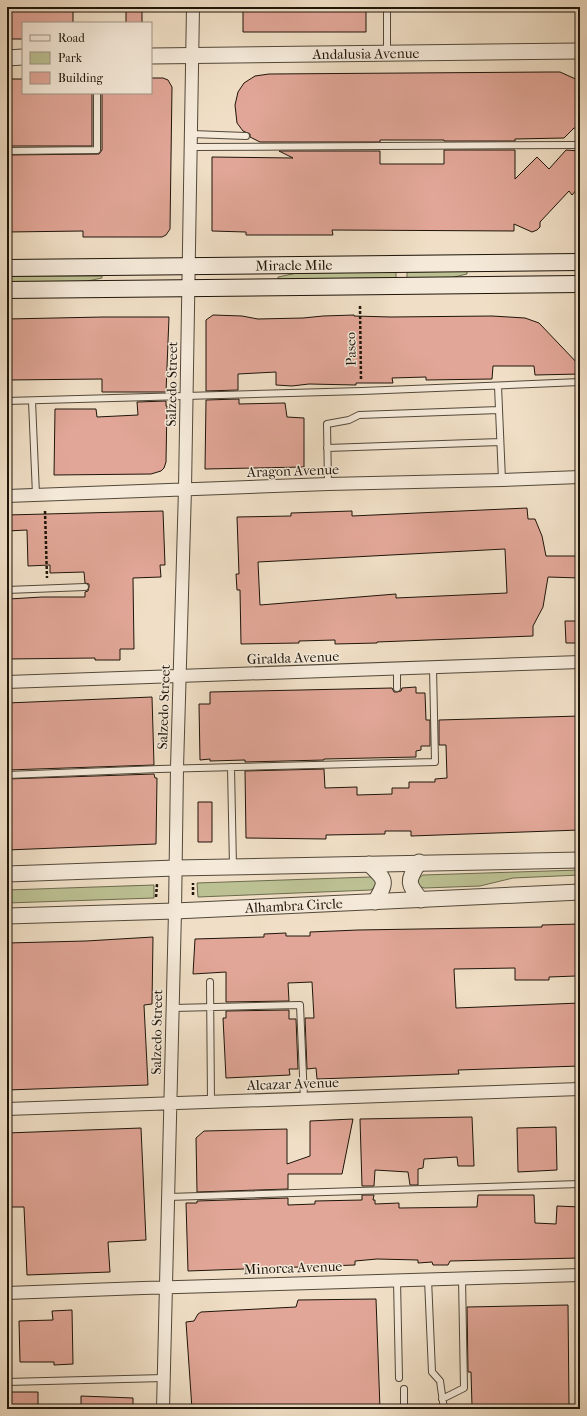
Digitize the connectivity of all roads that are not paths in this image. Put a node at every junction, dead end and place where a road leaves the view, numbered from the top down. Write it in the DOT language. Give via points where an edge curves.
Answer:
graph roads {
  1 [pos="193,7"];
  2 [pos="386,7"];
  3 [pos="580,51"];
  4 [pos="387,54"];
  5 [pos="152,56"];
  6 [pos="193,56"];
  7 [pos="7,58"];
  8 [pos="22,58"];
  9 [pos="97,94"];
  10 [pos="192,134"];
  11 [pos="246,136"];
  12 [pos="580,145"];
  13 [pos="192,147"];
  14 [pos="7,151"];
  15 [pos="580,262"];
  16 [pos="190,266"];
  17 [pos="7,268"];
  18 [pos="580,284"];
  19 [pos="189,289"];
  20 [pos="7,290"];
  21 [pos="580,382"];
  22 [pos="498,386"];
  23 [pos="187,396"];
  24 [pos="32,400"];
  25 [pos="7,401"];
  26 [pos="499,410"];
  27 [pos="500,442"];
  28 [pos="327,448"];
  29 [pos="580,477"];
  30 [pos="502,480"];
  31 [pos="328,484"];
  32 [pos="185,489"];
  33 [pos="36,495"];
  34 [pos="7,496"];
  35 [pos="85,588"];
  36 [pos="7,590"];
  37 [pos="580,662"];
  38 [pos="433,668"];
  39 [pos="396,669"];
  40 [pos="180,676"];
  41 [pos="7,682"];
  42 [pos="397,688"];
  43 [pos="231,767"];
  44 [pos="177,768"];
  45 [pos="7,775"];
  46 [pos="580,860"];
  47 [pos="419,862"];
  48 [pos="369,864"];
  49 [pos="233,867"];
  50 [pos="176,868"];
  51 [pos="7,874"];
  52 [pos="580,892"];
  53 [pos="421,900"];
  54 [pos="375,902"];
  55 [pos="175,911"];
  56 [pos="7,916"];
  57 [pos="210,982"];
  58 [pos="173,1008"];
  59 [pos="210,1008"];
  60 [pos="580,1089"];
  61 [pos="304,1099"];
  62 [pos="211,1102"];
  63 [pos="171,1103"];
  64 [pos="7,1109"];
  65 [pos="580,1184"];
  66 [pos="168,1197"];
  67 [pos="580,1274"];
  68 [pos="462,1278"];
  69 [pos="428,1279"];
  70 [pos="397,1280"];
  71 [pos="166,1287"];
  72 [pos="7,1294"];
  73 [pos="164,1378"];
  74 [pos="399,1378"];
  75 [pos="7,1382"];
  76 [pos="404,1389"];
  77 [pos="442,1399"];
  78 [pos="163,1409"];
  79 [pos="404,1409"];
  80 [pos="444,1409"];
  1 -- 6 [label="street, Salzedo Street"];
  2 -- 4 [label="lane"];
  3 -- 4 [label="street, Andalusia Avenue"];
  4 -- 6 [label="street, Andalusia Avenue"];
  5 -- 6 [label="street, Andalusia Avenue"];
  6 -- 10 [label="street, Salzedo Street"];
  7 -- 8 [label="street"];
  9 -- 14 [label="lane" via="97,150"];
  10 -- 11 [label="lane"];
  10 -- 13 [label="street, Salzedo Street"];
  12 -- 13 [label="lane"];
  13 -- 16 [label="street, Salzedo Street"];
  15 -- 16 [label="main road, Miracle Mile"];
  16 -- 17 [label="main road, Miracle Mile"];
  16 -- 19 [label="street, Salzedo Street"];
  18 -- 19 [label="main road, Miracle Mile"];
  19 -- 20 [label="main road, Miracle Mile"];
  19 -- 23 [label="street, Salzedo Street"];
  21 -- 22 [label="lane"];
  22 -- 23 [label="lane"];
  22 -- 26 [label="lane"];
  23 -- 24 [label="lane"];
  23 -- 32 [label="street, Salzedo Street"];
  24 -- 25 [label="lane"];
  24 -- 33 [label="lane"];
  26 -- 27 [label="lane"];
  26 -- 28 [label="lane" via="359,414 349,420 327,424"];
  27 -- 28 [label="lane"];
  27 -- 30 [label="lane"];
  28 -- 31 [label="lane"];
  29 -- 30 [label="street, Aragon Avenue"];
  30 -- 31 [label="street, Aragon Avenue"];
  31 -- 32 [label="street, Aragon Avenue"];
  32 -- 33 [label="street, Aragon Avenue"];
  32 -- 40 [label="street, Salzedo Street"];
  33 -- 34 [label="street, Aragon Avenue"];
  35 -- 36 [label="lane"];
  37 -- 38 [label="street, Giralda Avenue"];
  38 -- 39 [label="street, Giralda Avenue"];
  38 -- 43 [label="lane" via="435,762"];
  39 -- 40 [label="street, Giralda Avenue"];
  39 -- 42 [label="lane"];
  40 -- 41 [label="street, Giralda Avenue"];
  40 -- 44 [label="street, Salzedo Street"];
  43 -- 44 [label="lane"];
  43 -- 49 [label="lane"];
  44 -- 45 [label="lane"];
  44 -- 50 [label="street, Salzedo Street"];
  46 -- 47 [label="street"];
  47 -- 48 [label="street"];
  47 -- 53 [label="street" via="410,883"];
  48 -- 49 [label="street"];
  48 -- 54 [label="street" via="381,875 384,882"];
  49 -- 50 [label="street"];
  50 -- 51 [label="street"];
  50 -- 55 [label="street, Salzedo Street"];
  52 -- 53 [label="street, Alhambra Circle"];
  53 -- 54 [label="street, Alhambra Circle"];
  54 -- 55 [label="street, Alhambra Circle"];
  55 -- 56 [label="street, Alhambra Circle"];
  55 -- 58 [label="street, Salzedo Street"];
  57 -- 59 [label="lane"];
  58 -- 59 [label="lane"];
  58 -- 63 [label="street, Salzedo Street"];
  59 -- 61 [label="lane" via="300,1005"];
  59 -- 62 [label="lane"];
  60 -- 61 [label="street, Alcazar Avenue"];
  61 -- 62 [label="street, Alcazar Avenue"];
  62 -- 63 [label="street, Alcazar Avenue"];
  63 -- 64 [label="street, Alcazar Avenue"];
  63 -- 66 [label="street, Salzedo Street"];
  65 -- 66 [label="lane"];
  66 -- 71 [label="street, Salzedo Street"];
  67 -- 68 [label="street, Minorca Avenue"];
  68 -- 69 [label="street, Minorca Avenue"];
  68 -- 77 [label="lane" via="464,1388"];
  69 -- 70 [label="street, Minorca Avenue"];
  69 -- 77 [label="lane" via="432,1372 440,1381"];
  70 -- 71 [label="street, Minorca Avenue"];
  70 -- 74 [label="lane"];
  71 -- 72 [label="street, Minorca Avenue"];
  71 -- 73 [label="street, Salzedo Street"];
  73 -- 75 [label="lane"];
  73 -- 78 [label="street, Salzedo Street"];
  76 -- 79 [label="lane"];
  77 -- 80 [label="lane"];
}
